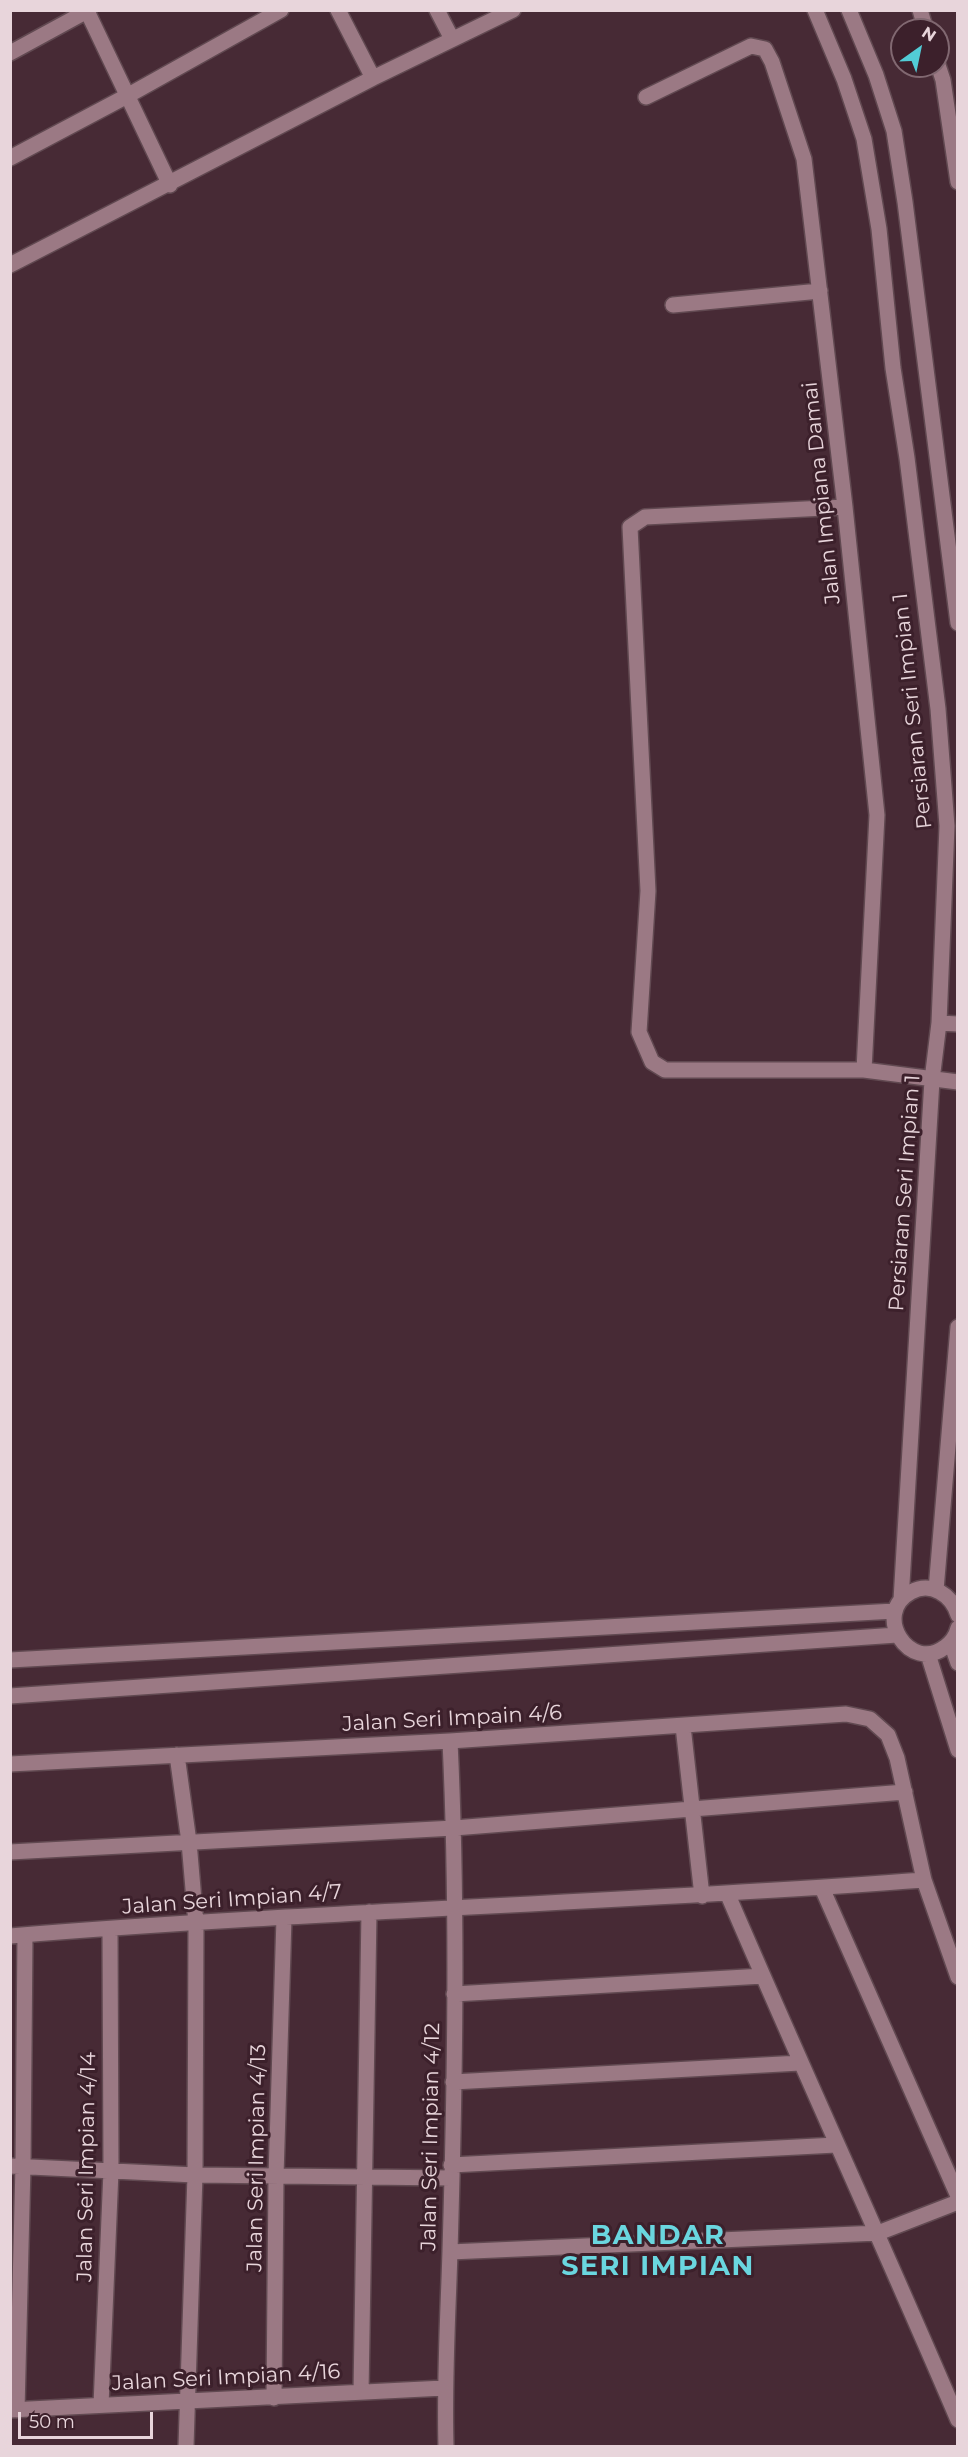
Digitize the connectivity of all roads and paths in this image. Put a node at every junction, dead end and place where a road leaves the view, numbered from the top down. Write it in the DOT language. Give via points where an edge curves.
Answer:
graph roads {
  1 [pos="281,10"];
  2 [pos="338,10"];
  3 [pos="437,10"];
  4 [pos="513,10"];
  5 [pos="815,10"];
  6 [pos="849,10"];
  7 [pos="88,11"];
  8 [pos="452,39"];
  9 [pos="10,53"];
  10 [pos="374,78"];
  11 [pos="950,79"];
  12 [pos="127,96"];
  13 [pos="646,97"];
  14 [pos="10,158"];
  15 [pos="956,161"];
  16 [pos="957,182"];
  17 [pos="170,185"];
  18 [pos="10,265"];
  19 [pos="820,291"];
  20 [pos="673,304"];
  21 [pos="845,507"];
  22 [pos="957,623"];
  23 [pos="939,1023"];
  24 [pos="957,1024"];
  25 [pos="864,1070"];
  26 [pos="932,1080"];
  27 [pos="957,1082"];
  28 [pos="957,1327"];
  29 [pos="936,1590"];
  30 [pos="898,1605"];
  31 [pos="957,1615"];
  32 [pos="957,1628"];
  33 [pos="897,1635"];
  34 [pos="951,1642"];
  35 [pos="928,1654"];
  36 [pos="10,1660"];
  37 [pos="957,1663"];
  38 [pos="10,1696"];
  39 [pos="683,1726"];
  40 [pos="450,1740"];
  41 [pos="957,1750"];
  42 [pos="177,1755"];
  43 [pos="10,1764"];
  44 [pos="905,1792"];
  45 [pos="694,1810"];
  46 [pos="454,1828"];
  47 [pos="189,1842"];
  48 [pos="10,1852"];
  49 [pos="924,1880"];
  50 [pos="822,1888"];
  51 [pos="728,1895"];
  52 [pos="702,1896"];
  53 [pos="455,1907"];
  54 [pos="369,1912"];
  55 [pos="284,1918"];
  56 [pos="196,1924"];
  57 [pos="110,1930"];
  58 [pos="18,1935"];
  59 [pos="763,1976"];
  60 [pos="957,1977"];
  61 [pos="454,1994"];
  62 [pos="800,2062"];
  63 [pos="453,2082"];
  64 [pos="836,2145"];
  65 [pos="17,2165"];
  66 [pos="111,2171"];
  67 [pos="451,2171"];
  68 [pos="195,2175"];
  69 [pos="276,2176"];
  70 [pos="363,2177"];
  71 [pos="957,2196"];
  72 [pos="957,2202"];
  73 [pos="878,2233"];
  74 [pos="450,2252"];
  75 [pos="444,2388"];
  76 [pos="360,2392"];
  77 [pos="274,2398"];
  78 [pos="186,2402"];
  79 [pos="101,2405"];
  80 [pos="14,2410"];
  81 [pos="957,2420"];
  82 [pos="186,2446"];
  83 [pos="446,2446"];
  1 -- 12 [label="street"];
  2 -- 10 [label="street"];
  3 -- 8 [label="street"];
  4 -- 8 [label="street"];
  5 -- 23 [label="street, Persiaran Seri Impian 1" via="864,139 879,229 893,368 938,709 947,826"];
  6 -- 22 [label="street" via="894,131"];
  7 -- 9 [label="street"];
  7 -- 12 [label="street"];
  8 -- 10 [label="street"];
  10 -- 17 [label="street"];
  11 -- 15 [label="street"];
  12 -- 14 [label="street"];
  12 -- 17 [label="street"];
  13 -- 19 [label="street, Jalan Impiana Damai" via="751,46 765,49 804,159"];
  15 -- 16 [label="street"];
  17 -- 18 [label="street"];
  19 -- 20 [label="street"];
  19 -- 21 [label="street, Jalan Impiana Damai"];
  21 -- 25 [label="street, Jalan Impiana Damai" via="877,815"];
  21 -- 25 [label="street" via="645,517 630,527 648,891 639,1032 652,1062 665,1070"];
  23 -- 24 [label="street"];
  23 -- 26 [label="street, Persiaran Seri Impian 1"];
  25 -- 26 [label="street"];
  26 -- 27 [label="street"];
  26 -- 30 [label="street, Persiaran Seri Impian 1"];
  28 -- 29 [label="street"];
  29 -- 30 [label="street" via="911,1592"];
  29 -- 31 [label="street" via="947,1597"];
  30 -- 33 [label="street, Persiaran Seri Impian 1" via="893,1623"];
  30 -- 36 [label="street"];
  32 -- 34 [label="street"];
  33 -- 35 [label="street" via="904,1646"];
  33 -- 38 [label="street"];
  34 -- 35 [label="street"];
  34 -- 37 [label="street"];
  35 -- 41 [label="street"];
  39 -- 40 [label="street, Jalan Seri Impain 4/6"];
  39 -- 44 [label="street, Jalan Seri Impain 4/6" via="846,1714 870,1719 888,1735"];
  39 -- 45 [label="street"];
  40 -- 42 [label="street, Jalan Seri Impain 4/6"];
  40 -- 46 [label="street, Jalan Seri Impian 4/12"];
  42 -- 43 [label="street, Jalan Seri Impain 4/6"];
  42 -- 47 [label="street"];
  44 -- 45 [label="street"];
  44 -- 49 [label="street"];
  45 -- 46 [label="street"];
  45 -- 52 [label="street"];
  46 -- 47 [label="street"];
  46 -- 53 [label="street, Jalan Seri Impian 4/12"];
  47 -- 48 [label="street"];
  47 -- 56 [label="street"];
  49 -- 50 [label="street, Jalan Seri Impian 4/7"];
  49 -- 60 [label="street"];
  50 -- 51 [label="street, Jalan Seri Impian 4/7"];
  50 -- 71 [label="street"];
  51 -- 52 [label="street, Jalan Seri Impian 4/7"];
  51 -- 59 [label="street"];
  52 -- 53 [label="street, Jalan Seri Impian 4/7"];
  53 -- 54 [label="street, Jalan Seri Impian 4/7"];
  53 -- 61 [label="street, Jalan Seri Impian 4/12"];
  54 -- 55 [label="street, Jalan Seri Impian 4/7"];
  54 -- 70 [label="street"];
  55 -- 56 [label="street, Jalan Seri Impian 4/7"];
  55 -- 69 [label="street, Jalan Seri Impian 4/13"];
  56 -- 57 [label="street, Jalan Seri Impian 4/7"];
  56 -- 68 [label="street"];
  57 -- 58 [label="street, Jalan Seri Impian 4/7"];
  57 -- 66 [label="street, Jalan Seri Impian 4/14"];
  58 -- 65 [label="street"];
  59 -- 61 [label="street"];
  59 -- 62 [label="street"];
  61 -- 63 [label="street, Jalan Seri Impian 4/12"];
  62 -- 63 [label="street"];
  62 -- 64 [label="street"];
  63 -- 67 [label="street, Jalan Seri Impian 4/12"];
  64 -- 67 [label="street"];
  64 -- 73 [label="street"];
  65 -- 66 [label="street"];
  65 -- 80 [label="street"];
  66 -- 68 [label="street"];
  66 -- 79 [label="street, Jalan Seri Impian 4/14"];
  67 -- 70 [label="street"];
  67 -- 74 [label="street, Jalan Seri Impian 4/12"];
  68 -- 69 [label="street"];
  68 -- 78 [label="street"];
  69 -- 70 [label="street"];
  69 -- 77 [label="street, Jalan Seri Impian 4/13"];
  70 -- 76 [label="street"];
  72 -- 73 [label="street"];
  73 -- 74 [label="street"];
  73 -- 81 [label="street"];
  74 -- 75 [label="street, Jalan Seri Impian 4/12"];
  75 -- 76 [label="street, Jalan Seri Impian 4/16"];
  75 -- 83 [label="street, Jalan Seri Impian 4/12"];
  76 -- 77 [label="street, Jalan Seri Impian 4/16"];
  77 -- 78 [label="street, Jalan Seri Impian 4/16"];
  78 -- 79 [label="street, Jalan Seri Impian 4/16"];
  78 -- 82 [label="street"];
  79 -- 80 [label="street, Jalan Seri Impian 4/16"];
}
